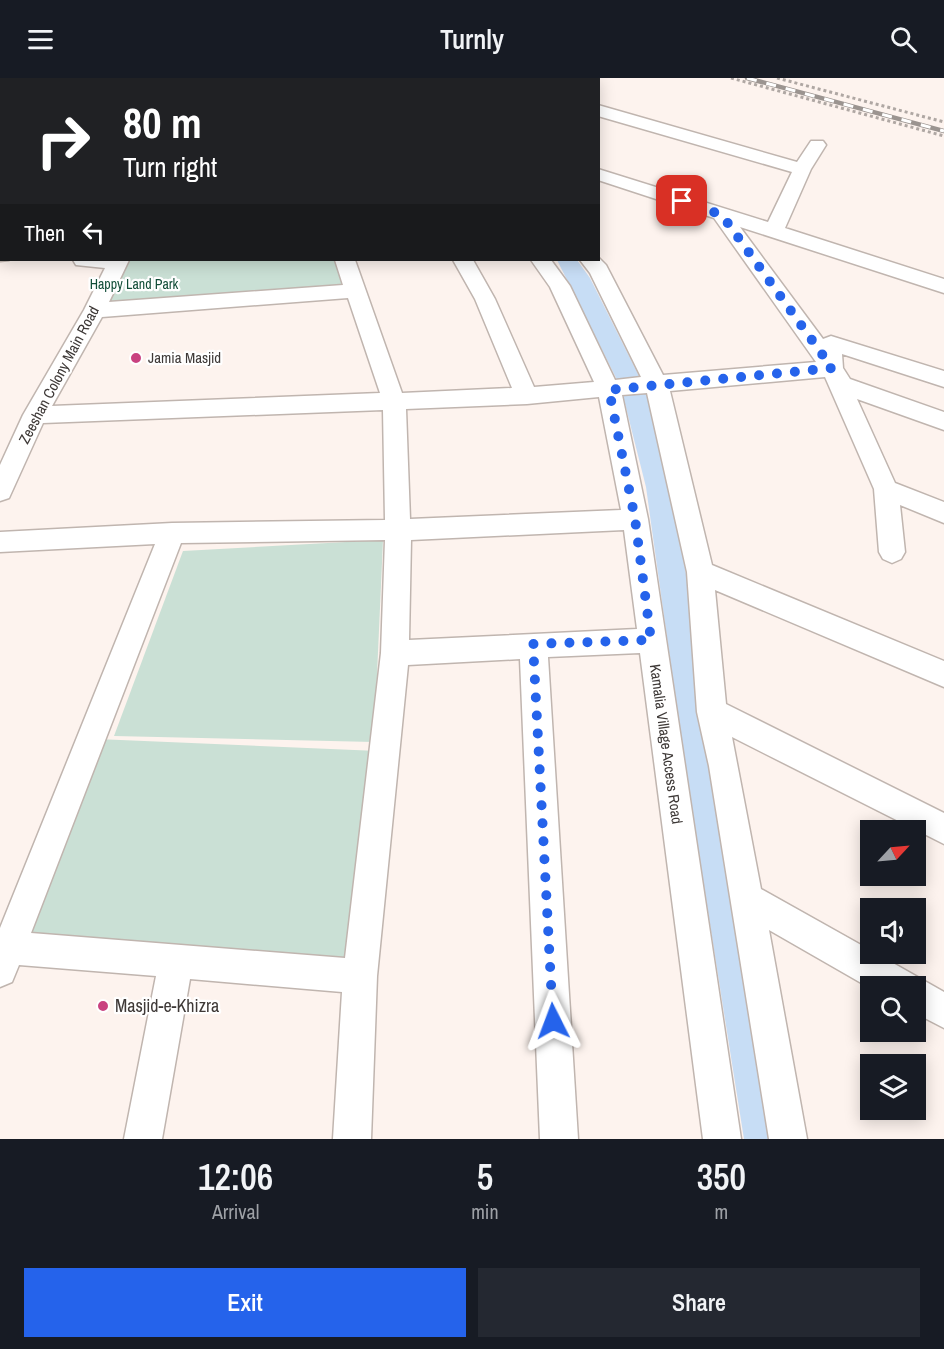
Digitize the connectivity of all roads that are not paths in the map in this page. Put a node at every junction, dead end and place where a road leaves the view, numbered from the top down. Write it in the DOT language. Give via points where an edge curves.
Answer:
graph roads {
  1 [pos="600,111"];
  2 [pos="817,145"];
  3 [pos="802,169"];
  4 [pos="600,175"];
  5 [pos="722,215"];
  6 [pos="773,232"];
  7 [pos="119,261"];
  8 [pos="345,261"];
  9 [pos="464,261"];
  10 [pos="542,261"];
  11 [pos="591,261"];
  12 [pos="944,286"];
  13 [pos="356,291"];
  14 [pos="95,310"];
  15 [pos="832,368"];
  16 [pos="944,379"];
  17 [pos="657,386"];
  18 [pos="609,390"];
  19 [pos="527,396"];
  20 [pos="394,401"];
  21 [pos="35,415"];
  22 [pos="944,421"];
  23 [pos="886,489"];
  24 [pos="0,491"];
  25 [pos="944,513"];
  26 [pos="635,519"];
  27 [pos="398,530"];
  28 [pos="172,533"];
  29 [pos="0,543"];
  30 [pos="892,552"];
  31 [pos="700,572"];
  32 [pos="651,640"];
  33 [pos="533,644"];
  34 [pos="394,653"];
  35 [pos="944,674"];
  36 [pos="712,712"];
  37 [pos="944,829"];
  38 [pos="745,898"];
  39 [pos="3,955"];
  40 [pos="176,960"];
  41 [pos="360,976"];
  42 [pos="883,976"];
  43 [pos="926,1000"];
  44 [pos="944,1011"];
  45 [pos="143,1139"];
  46 [pos="352,1139"];
  47 [pos="559,1139"];
  48 [pos="722,1139"];
  49 [pos="788,1139"];
  1 -- 3 [label="street"];
  2 -- 3 [label="street"];
  3 -- 6 [label="street"];
  4 -- 5 [label="street"];
  5 -- 6 [label="street"];
  5 -- 15 [label="street"];
  6 -- 12 [label="street"];
  7 -- 14 [label="street, Zeeshan Colony Main Road"];
  8 -- 13 [label="street"];
  9 -- 19 [label="street" via="485,299"];
  10 -- 18 [label="street, Kamalia Village Access Road" via="560,286"];
  11 -- 17 [label="street"];
  13 -- 14 [label="street"];
  13 -- 20 [label="street"];
  14 -- 21 [label="street, Zeeshan Colony Main Road"];
  15 -- 16 [label="street" via="831,343"];
  15 -- 17 [label="street"];
  15 -- 22 [label="street" via="842,385"];
  15 -- 23 [label="street"];
  17 -- 18 [label="street"];
  17 -- 31 [label="street"];
  18 -- 19 [label="street"];
  18 -- 26 [label="street, Kamalia Village Access Road"];
  19 -- 20 [label="street"];
  20 -- 21 [label="street"];
  20 -- 27 [label="street"];
  21 -- 24 [label="street, Zeeshan Colony Main Road"];
  23 -- 25 [label="street"];
  23 -- 30 [label="street"];
  26 -- 27 [label="street"];
  26 -- 32 [label="street, Kamalia Village Access Road"];
  27 -- 28 [label="street"];
  27 -- 34 [label="street"];
  28 -- 29 [label="street"];
  28 -- 39 [label="street"];
  31 -- 35 [label="street"];
  31 -- 36 [label="street"];
  32 -- 33 [label="street"];
  32 -- 48 [label="street, Kamalia Village Access Road"];
  33 -- 34 [label="street"];
  33 -- 47 [label="street"];
  34 -- 41 [label="street"];
  36 -- 37 [label="street"];
  36 -- 38 [label="street"];
  38 -- 42 [label="street"];
  38 -- 49 [label="street"];
  39 -- 40 [label="street"];
  40 -- 41 [label="street"];
  40 -- 45 [label="street"];
  41 -- 46 [label="street"];
  43 -- 44 [label="street"];
}
